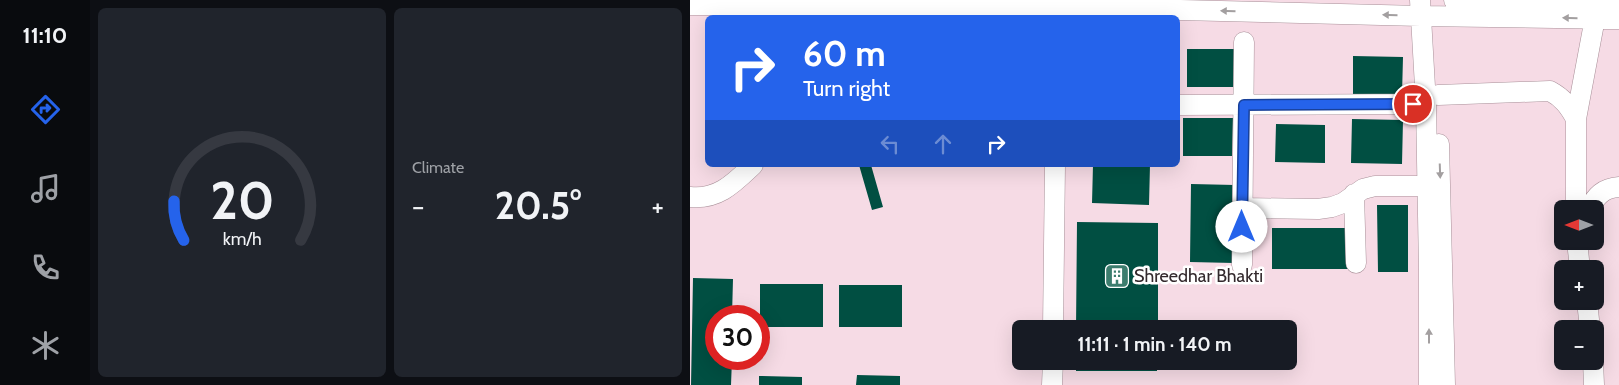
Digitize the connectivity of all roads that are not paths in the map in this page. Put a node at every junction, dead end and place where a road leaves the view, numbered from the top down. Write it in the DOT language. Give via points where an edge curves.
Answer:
graph roads {
  1 [pos="1454,0"];
  2 [pos="995,3"];
  3 [pos="1619,3"];
  4 [pos="690,5"];
  5 [pos="1428,8"];
  6 [pos="1058,12"];
  7 [pos="1595,18"];
  8 [pos="1619,18"];
  9 [pos="1244,42"];
  10 [pos="1432,99"];
  11 [pos="1180,105"];
  12 [pos="1244,105"];
  13 [pos="1576,119"];
  14 [pos="751,167"];
  15 [pos="1055,167"];
  16 [pos="1426,186"];
  17 [pos="1619,187"];
  18 [pos="1354,194"];
  19 [pos="690,197"];
  20 [pos="1576,200"];
  21 [pos="1593,200"];
  22 [pos="1243,208"];
  23 [pos="1356,263"];
  24 [pos="1242,265"];
  25 [pos="1053,320"];
  26 [pos="1053,370"];
  27 [pos="1593,370"];
  28 [pos="1052,385"];
  29 [pos="1429,385"];
  30 [pos="1445,385"];
  31 [pos="1594,385"];
  1 -- 3 [label="street"];
  2 -- 4 [label="street"];
  2 -- 6 [label="street"];
  5 -- 6 [label="street, one-way"];
  7 -- 5 [label="street, one-way"];
  5 -- 10 [label="street"];
  7 -- 8 [label="street"];
  7 -- 13 [label="street"];
  9 -- 12 [label="street"];
  10 -- 12 [label="street"];
  10 -- 13 [label="street" via="1550,91 1568,104"];
  10 -- 16 [label="street"];
  10 -- 30 [label="street, one-way" via="1444,269"];
  11 -- 12 [label="street"];
  12 -- 22 [label="street"];
  13 -- 20 [label="street"];
  14 -- 19 [label="street" via="724,191 710,197"];
  15 -- 25 [label="street"];
  16 -- 18 [label="street" via="1375,186"];
  29 -- 16 [label="street, one-way"];
  17 -- 21 [label="street" via="1604,190"];
  18 -- 22 [label="street" via="1332,207"];
  18 -- 23 [label="street"];
  22 -- 24 [label="street"];
  26 -- 28 [label="street"];
  27 -- 31 [label="street"];
}
